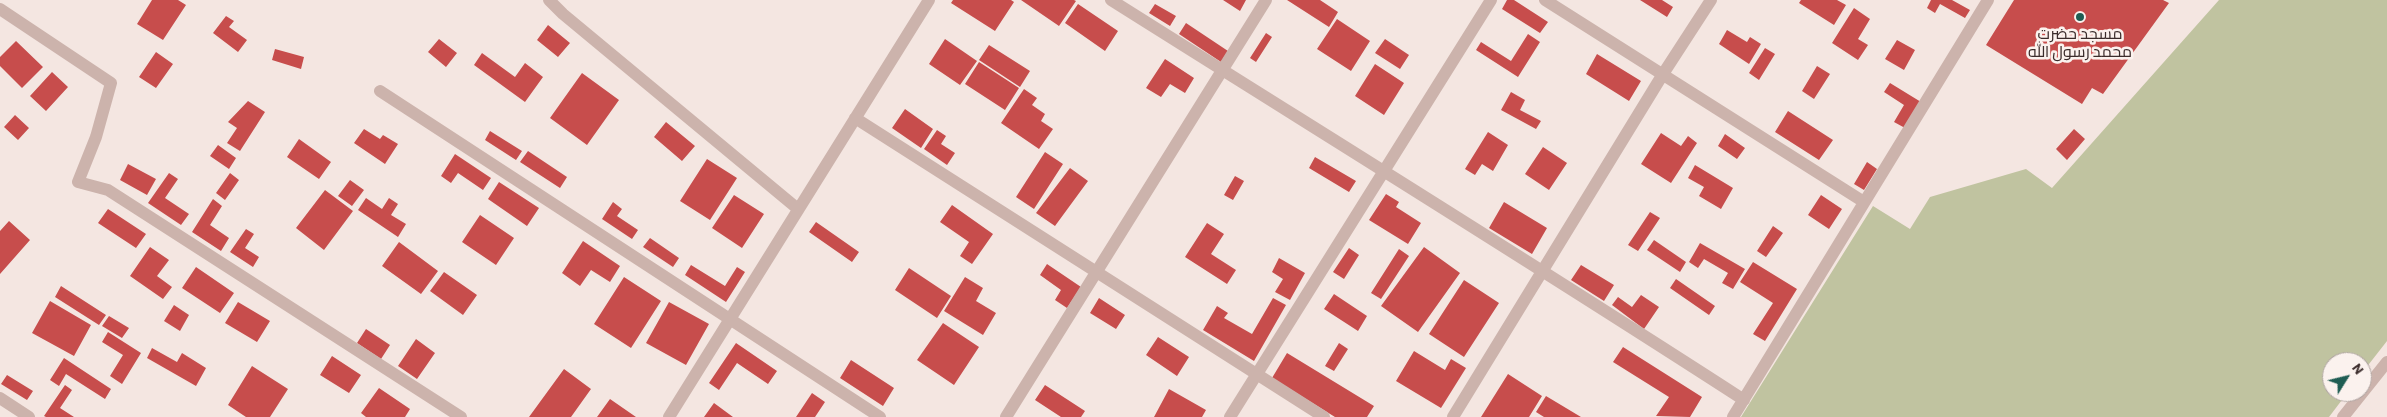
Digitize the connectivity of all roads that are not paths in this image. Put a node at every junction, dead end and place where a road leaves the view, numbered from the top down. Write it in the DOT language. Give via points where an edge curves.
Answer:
graph roads {
  1 [pos="549,0"];
  2 [pos="929,0"];
  3 [pos="1111,0"];
  4 [pos="1266,0"];
  5 [pos="1492,0"];
  6 [pos="1545,0"];
  7 [pos="1711,0"];
  8 [pos="1986,1"];
  9 [pos="0,9"];
  10 [pos="1222,70"];
  11 [pos="1663,74"];
  12 [pos="380,91"];
  13 [pos="855,118"];
  14 [pos="1384,172"];
  15 [pos="1864,202"];
  16 [pos="798,209"];
  17 [pos="1543,269"];
  18 [pos="1096,271"];
  19 [pos="730,320"];
  20 [pos="2387,362"];
  21 [pos="1256,375"];
  22 [pos="0,398"];
  23 [pos="1744,400"];
  24 [pos="29,417"];
  25 [pos="461,417"];
  26 [pos="669,417"];
  27 [pos="880,417"];
  28 [pos="1006,417"];
  29 [pos="1230,417"];
  30 [pos="1324,417"];
  31 [pos="1453,417"];
  32 [pos="1733,417"];
  33 [pos="2343,417"];
  1 -- 16 [label="street"];
  2 -- 13 [label="street"];
  3 -- 10 [label="street"];
  4 -- 10 [label="street"];
  5 -- 14 [label="street"];
  6 -- 11 [label="street"];
  7 -- 11 [label="street"];
  8 -- 15 [label="street"];
  9 -- 25 [label="street" via="111,83 96,137 78,182 108,190"];
  10 -- 14 [label="street"];
  10 -- 18 [label="street"];
  11 -- 15 [label="street"];
  11 -- 17 [label="street"];
  12 -- 19 [label="street"];
  13 -- 16 [label="street"];
  13 -- 18 [label="street"];
  14 -- 17 [label="street"];
  14 -- 21 [label="street"];
  15 -- 23 [label="street"];
  16 -- 19 [label="street"];
  17 -- 23 [label="street"];
  17 -- 31 [label="street"];
  18 -- 21 [label="street"];
  18 -- 28 [label="street"];
  19 -- 26 [label="street"];
  19 -- 27 [label="street"];
  20 -- 33 [label="street"];
  21 -- 29 [label="street"];
  21 -- 30 [label="street"];
  22 -- 24 [label="street"];
  23 -- 32 [label="street"];
}
